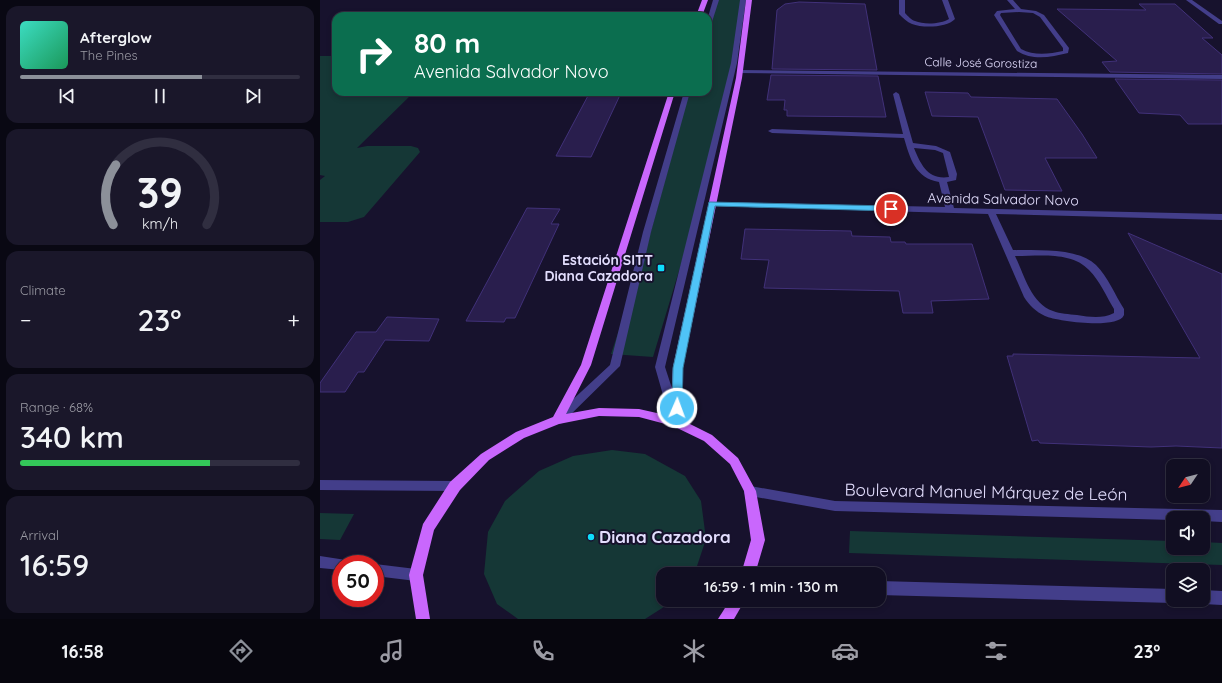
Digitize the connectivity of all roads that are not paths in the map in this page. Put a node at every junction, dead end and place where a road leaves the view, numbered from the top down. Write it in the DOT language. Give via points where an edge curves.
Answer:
graph roads {
  1 [pos="705,0"];
  2 [pos="716,0"];
  3 [pos="743,0"];
  4 [pos="749,0"];
  5 [pos="902,0"];
  6 [pos="945,0"];
  7 [pos="1010,0"];
  8 [pos="1189,0"];
  9 [pos="1019,10"];
  10 [pos="700,12"];
  11 [pos="712,12"];
  12 [pos="1221,23"];
  13 [pos="739,72"];
  14 [pos="1222,77"];
  15 [pos="896,94"];
  16 [pos="671,96"];
  17 [pos="686,96"];
  18 [pos="772,131"];
  19 [pos="907,136"];
  20 [pos="910,145"];
  21 [pos="942,179"];
  22 [pos="712,204"];
  23 [pos="950,210"];
  24 [pos="991,211"];
  25 [pos="1222,217"];
  26 [pos="1010,254"];
  27 [pos="557,420"];
  28 [pos="676,422"];
  29 [pos="320,485"];
  30 [pos="455,486"];
  31 [pos="750,491"];
  32 [pos="1222,516"];
  33 [pos="320,562"];
  34 [pos="332,563"];
  35 [pos="750,567"];
  36 [pos="384,571"];
  37 [pos="416,575"];
  38 [pos="886,588"];
  39 [pos="1166,596"];
  40 [pos="1210,598"];
  41 [pos="1222,598"];
  42 [pos="733,607"];
  43 [pos="423,619"];
  44 [pos="725,619"];
  1 -- 10 [label="main road"];
  2 -- 11 [label="street"];
  3 -- 28 [label="street" via="734,63 660,367"];
  4 -- 13 [label="main road"];
  5 -- 6 [label="street" via="902,14 913,23 937,24 950,22 952,19"];
  7 -- 9 [label="street"];
  8 -- 12 [label="street"];
  9 -- 9 [label="street" via="1002,11 997,15 1019,50 1039,56 1066,52 1066,48 1042,16"];
  13 -- 14 [label="street, Calle José Gorostiza"];
  13 -- 22 [label="main road"];
  15 -- 19 [label="street"];
  16 -- 27 [label="main road" via="586,366"];
  17 -- 27 [label="street" via="647,232 615,366"];
  18 -- 19 [label="street"];
  19 -- 20 [label="street"];
  20 -- 21 [label="street" via="924,173 932,178"];
  20 -- 21 [label="street" via="936,148 946,152 953,177"];
  21 -- 23 [label="street"];
  22 -- 23 [label="street, Avenida Salvador Novo"];
  22 -- 28 [label="main road" via="678,368"];
  23 -- 24 [label="street, Avenida Salvador Novo"];
  24 -- 25 [label="street, Avenida Salvador Novo"];
  24 -- 26 [label="street"];
  26 -- 26 [label="street" via="1029,297 1036,306 1049,314 1093,320 1108,320 1119,316 1119,309 1096,273 1083,260 1066,256"];
  27 -- 28 [label="main road" via="605,412 639,413"];
  27 -- 30 [label="main road" via="520,436 485,457"];
  28 -- 31 [label="main road" via="708,438 734,461"];
  29 -- 30 [label="street"];
  30 -- 37 [label="main road" via="428,528"];
  31 -- 32 [label="street, Boulevard Manuel Márquez de León" via="835,506"];
  31 -- 35 [label="main road" via="758,540"];
  33 -- 34 [label="street"];
  36 -- 37 [label="street"];
  37 -- 43 [label="main road"];
  38 -- 39 [label="street"];
  40 -- 41 [label="street"];
  42 -- 44 [label="main road"];
}
